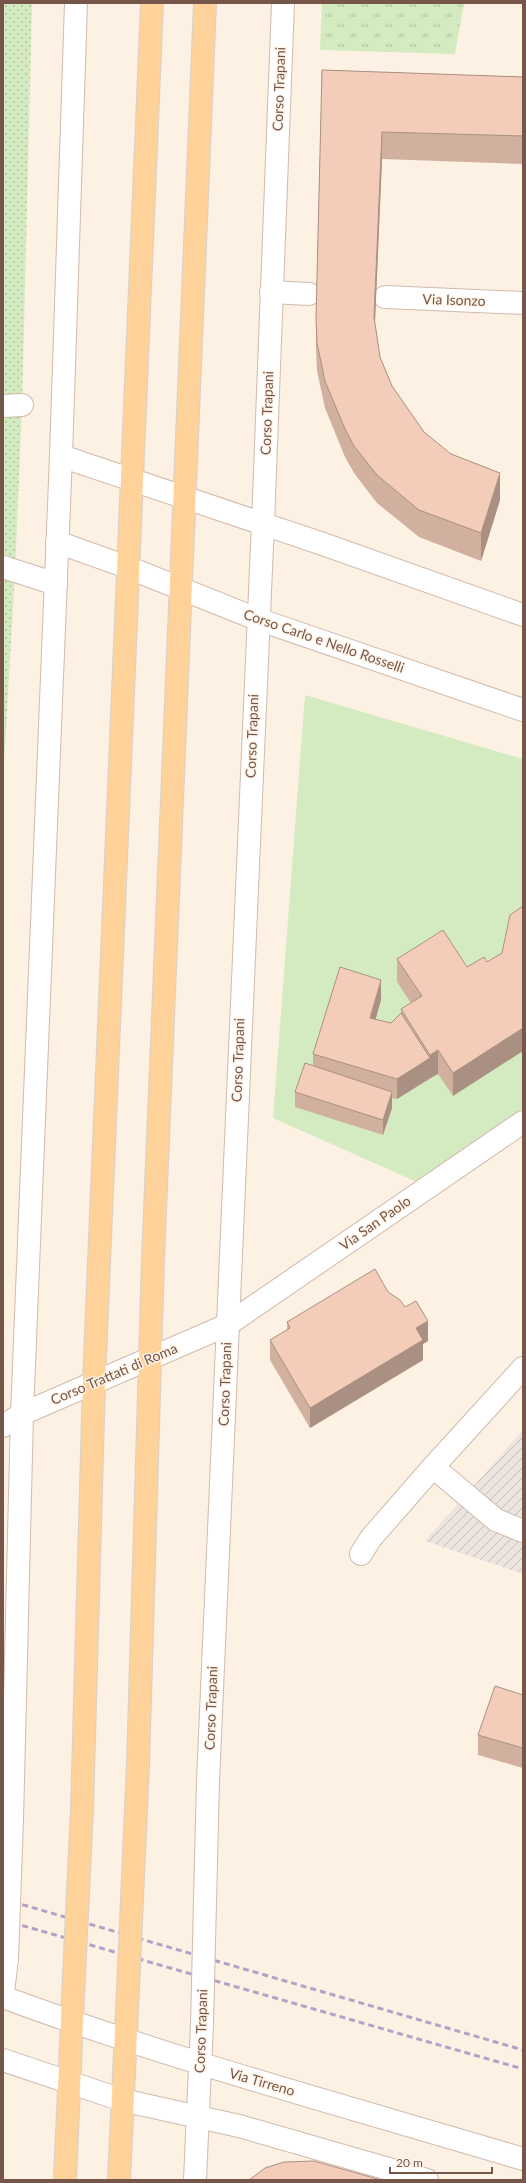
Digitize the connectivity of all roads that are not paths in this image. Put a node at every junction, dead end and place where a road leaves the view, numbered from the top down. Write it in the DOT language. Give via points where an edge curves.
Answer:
graph roads {
  1 [pos="76,3"];
  2 [pos="152,3"];
  3 [pos="205,3"];
  4 [pos="283,3"];
  5 [pos="272,292"];
  6 [pos="309,294"];
  7 [pos="385,297"];
  8 [pos="523,303"];
  9 [pos="61,456"];
  10 [pos="130,479"];
  11 [pos="184,497"];
  12 [pos="263,523"];
  13 [pos="57,542"];
  14 [pos="3,567"];
  15 [pos="127,567"];
  16 [pos="56,584"];
  17 [pos="180,589"];
  18 [pos="523,614"];
  19 [pos="257,619"];
  20 [pos="523,710"];
  21 [pos="523,1122"];
  22 [pos="227,1325"];
  23 [pos="150,1359"];
  24 [pos="523,1368"];
  25 [pos="94,1382"];
  26 [pos="22,1414"];
  27 [pos="3,1426"];
  28 [pos="432,1467"];
  29 [pos="523,1531"];
  30 [pos="361,1554"];
  31 [pos="10,1665"];
  32 [pos="3,1992"];
  33 [pos="3,1997"];
  34 [pos="73,2023"];
  35 [pos="125,2040"];
  36 [pos="3,2060"];
  37 [pos="200,2064"];
  38 [pos="70,2083"];
  39 [pos="122,2100"];
  40 [pos="198,2117"];
  41 [pos="523,2159"];
  42 [pos="65,2180"];
  43 [pos="119,2180"];
  44 [pos="195,2180"];
  45 [pos="427,2180"];
  1 -- 9 [label="street"];
  2 -- 10 [label="main road"];
  3 -- 11 [label="main road"];
  4 -- 5 [label="street, Corso Trapani"];
  5 -- 6 [label="street"];
  5 -- 12 [label="street, Corso Trapani"];
  7 -- 8 [label="street, Via Isonzo"];
  9 -- 10 [label="street"];
  9 -- 13 [label="street"];
  10 -- 11 [label="street"];
  10 -- 15 [label="main road"];
  11 -- 12 [label="street"];
  11 -- 17 [label="main road"];
  12 -- 18 [label="street"];
  12 -- 19 [label="street, Corso Trapani"];
  13 -- 15 [label="street, Corso Carlo e Nello Rosselli"];
  13 -- 16 [label="street"];
  14 -- 16 [label="street"];
  15 -- 17 [label="street, Corso Carlo e Nello Rosselli"];
  15 -- 25 [label="main road"];
  16 -- 26 [label="street"];
  17 -- 19 [label="street, Corso Carlo e Nello Rosselli"];
  17 -- 23 [label="main road"];
  19 -- 20 [label="street, Corso Carlo e Nello Rosselli"];
  19 -- 22 [label="street, Corso Trapani"];
  21 -- 22 [label="street, Via San Paolo"];
  22 -- 23 [label="street, Corso Trattati di Roma"];
  22 -- 37 [label="street, Corso Trapani, bridge" via="208,1781"];
  23 -- 25 [label="street, Corso Trattati di Roma"];
  23 -- 35 [label="main road, bridge" via="138,1764"];
  24 -- 28 [label="street"];
  25 -- 26 [label="street, Corso Trattati di Roma"];
  25 -- 34 [label="main road, bridge" via="84,1751"];
  26 -- 27 [label="street, Corso Trattati di Roma"];
  26 -- 31 [label="street"];
  28 -- 29 [label="street" via="496,1520"];
  28 -- 30 [label="street"];
  31 -- 32 [label="street, bridge" via="14,1734 7,1959"];
  33 -- 34 [label="street, Via Tirreno"];
  34 -- 35 [label="street, Via Tirreno"];
  34 -- 38 [label="main road"];
  35 -- 37 [label="street, Via Tirreno"];
  35 -- 39 [label="main road"];
  36 -- 38 [label="street"];
  37 -- 40 [label="street, Corso Trapani"];
  37 -- 41 [label="street, Via Tirreno"];
  38 -- 39 [label="street"];
  38 -- 42 [label="main road"];
  39 -- 40 [label="street"];
  39 -- 43 [label="main road"];
  40 -- 44 [label="street, Corso Trapani"];
  40 -- 45 [label="street" via="239,2126"];
}
